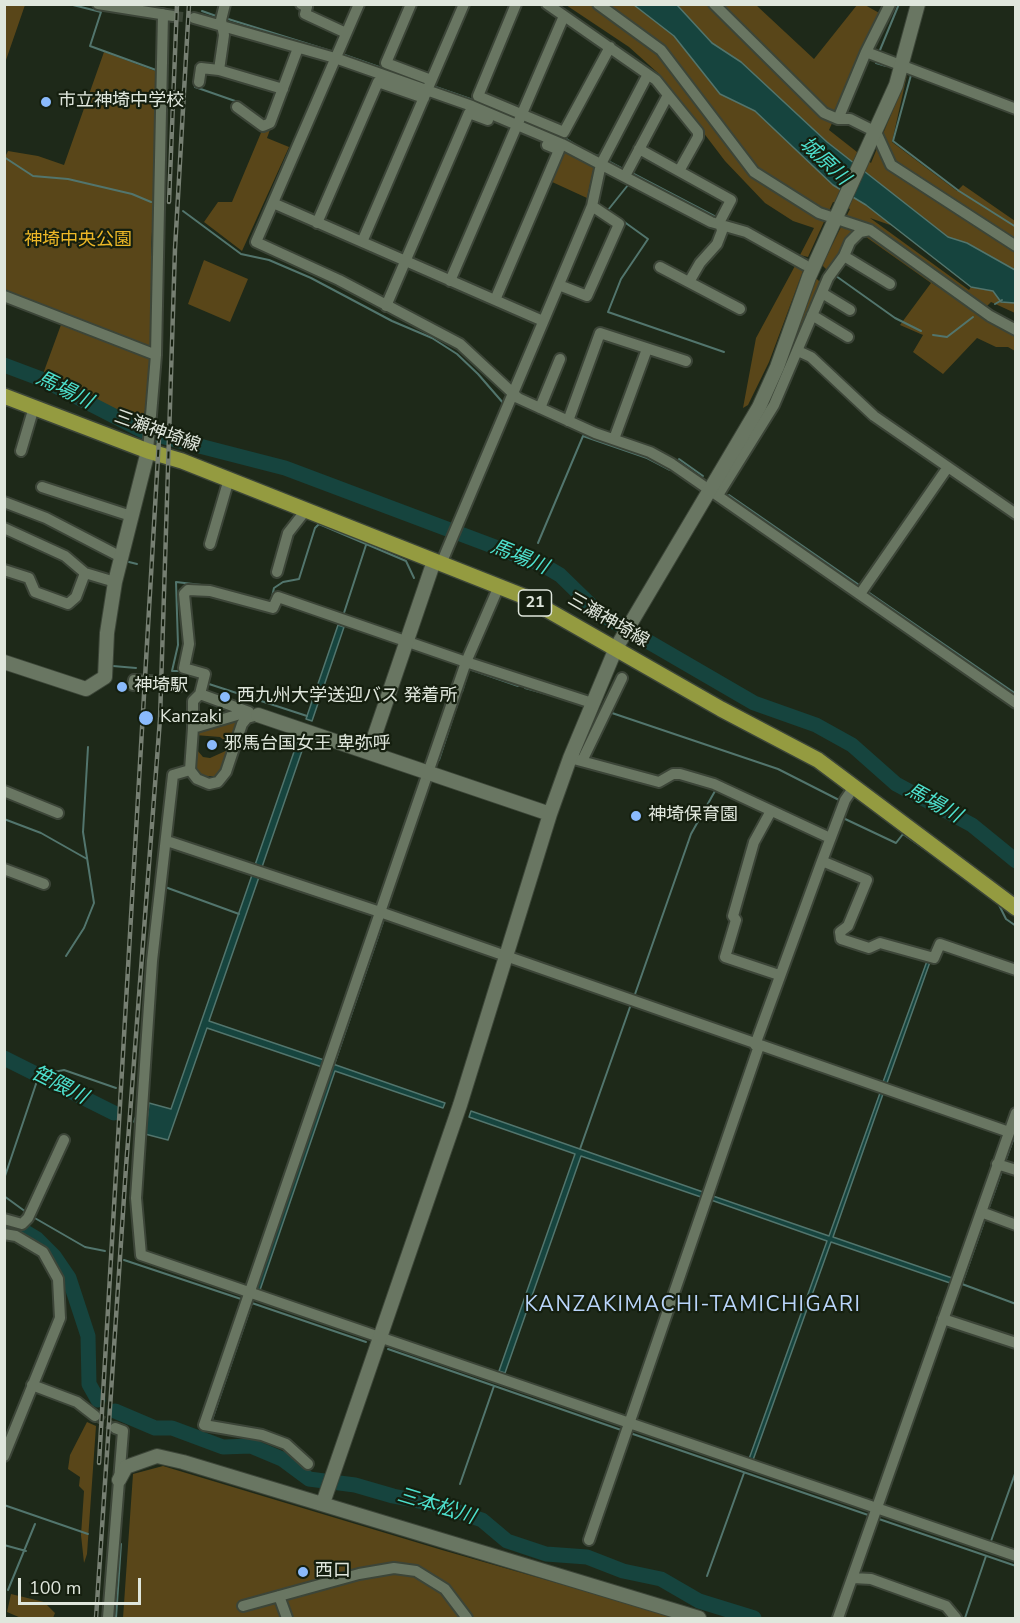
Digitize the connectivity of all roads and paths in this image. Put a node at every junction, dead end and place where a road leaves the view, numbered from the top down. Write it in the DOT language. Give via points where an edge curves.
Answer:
graph roads {
  1 [pos="301,4"];
  2 [pos="358,4"];
  3 [pos="411,4"];
  4 [pos="464,4"];
  5 [pos="516,4"];
  6 [pos="547,4"];
  7 [pos="598,4"];
  8 [pos="714,4"];
  9 [pos="890,4"];
  10 [pos="918,4"];
  11 [pos="100,5"];
  12 [pos="564,16"];
  13 [pos="223,17"];
  14 [pos="194,18"];
  15 [pos="346,33"];
  16 [pos="610,47"];
  17 [pos="298,48"];
  18 [pos="866,52"];
  19 [pos="337,55"];
  20 [pos="902,65"];
  21 [pos="219,70"];
  22 [pos="647,76"];
  23 [pos="198,82"];
  24 [pos="283,89"];
  25 [pos="427,89"];
  26 [pos="668,94"];
  27 [pos="237,106"];
  28 [pos="1016,109"];
  29 [pos="838,119"];
  30 [pos="518,123"];
  31 [pos="875,134"];
  32 [pos="639,149"];
  33 [pos="603,160"];
  34 [pos="679,171"];
  35 [pos="627,172"];
  36 [pos="273,203"];
  37 [pos="592,207"];
  38 [pos="721,220"];
  39 [pos="834,220"];
  40 [pos="317,223"];
  41 [pos="870,230"];
  42 [pos="362,242"];
  43 [pos="1016,246"];
  44 [pos="844,256"];
  45 [pos="406,261"];
  46 [pos="804,265"];
  47 [pos="660,267"];
  48 [pos="450,281"];
  49 [pos="689,282"];
  50 [pos="890,284"];
  51 [pos="559,285"];
  52 [pos="822,293"];
  53 [pos="4,296"];
  54 [pos="495,300"];
  55 [pos="386,306"];
  56 [pos="740,309"];
  57 [pos="850,310"];
  58 [pos="812,315"];
  59 [pos="543,321"];
  60 [pos="1016,330"];
  61 [pos="848,337"];
  62 [pos="647,348"];
  63 [pos="798,351"];
  64 [pos="156,355"];
  65 [pos="561,359"];
  66 [pos="686,361"];
  67 [pos="513,394"];
  68 [pos="4,396"];
  69 [pos="34,407"];
  70 [pos="540,408"];
  71 [pos="568,421"];
  72 [pos="614,439"];
  73 [pos="149,446"];
  74 [pos="21,451"];
  75 [pos="948,466"];
  76 [pos="228,479"];
  77 [pos="42,487"];
  78 [pos="714,492"];
  79 [pos="4,502"];
  80 [pos="306,510"];
  81 [pos="1016,514"];
  82 [pos="131,516"];
  83 [pos="4,528"];
  84 [pos="210,544"];
  85 [pos="121,557"];
  86 [pos="437,563"];
  87 [pos="4,570"];
  88 [pos="277,572"];
  89 [pos="85,573"];
  90 [pos="115,582"];
  91 [pos="499,586"];
  92 [pos="860,594"];
  93 [pos="406,642"];
  94 [pos="619,643"];
  95 [pos="466,662"];
  96 [pos="5,663"];
  97 [pos="622,678"];
  98 [pos="133,685"];
  99 [pos="178,687"];
  100 [pos="200,694"];
  101 [pos="1016,703"];
  102 [pos="592,704"];
  103 [pos="252,713"];
  104 [pos="193,728"];
  105 [pos="369,752"];
  106 [pos="576,759"];
  107 [pos="190,770"];
  108 [pos="428,772"];
  109 [pos="854,787"];
  110 [pos="4,791"];
  111 [pos="771,811"];
  112 [pos="58,813"];
  113 [pos="550,814"];
  114 [pos="830,838"];
  115 [pos="167,841"];
  116 [pos="822,861"];
  117 [pos="4,869"];
  118 [pos="44,884"];
  119 [pos="1016,908"];
  120 [pos="380,912"];
  121 [pos="507,957"];
  122 [pos="1016,970"];
  123 [pos="779,975"];
  124 [pos="757,1046"];
  125 [pos="1016,1113"];
  126 [pos="1009,1132"];
  127 [pos="64,1140"];
  128 [pos="997,1164"];
  129 [pos="1016,1170"];
  130 [pos="981,1212"];
  131 [pos="4,1219"];
  132 [pos="1016,1225"];
  133 [pos="4,1233"];
  134 [pos="248,1298"];
  135 [pos="943,1319"];
  136 [pos="380,1337"];
  137 [pos="1016,1342"];
  138 [pos="32,1385"];
  139 [pos="95,1416"];
  140 [pos="115,1428"];
  141 [pos="626,1428"];
  142 [pos="4,1456"];
  143 [pos="308,1464"];
  144 [pos="119,1480"];
  145 [pos="324,1498"];
  146 [pos="874,1513"];
  147 [pos="589,1540"];
  148 [pos="1016,1557"];
  149 [pos="853,1578"];
  150 [pos="279,1596"];
  151 [pos="243,1606"];
  152 [pos="108,1618"];
  153 [pos="287,1618"];
  154 [pos="467,1618"];
  155 [pos="699,1618"];
  156 [pos="838,1618"];
  157 [pos="956,1618"];
  1 -- 15 [label="street" via="307,7 304,14"];
  2 -- 15 [label="street"];
  3 -- 25 [label="street" via="386,63"];
  4 -- 25 [label="street"];
  5 -- 30 [label="street" via="478,96"];
  6 -- 12 [label="street"];
  7 -- 39 [label="street" via="661,50 754,172"];
  8 -- 29 [label="street" via="824,113"];
  9 -- 18 [label="street"];
  10 -- 20 [label="street"];
  11 -- 64 [label="street" via="168,15"];
  12 -- 16 [label="street"];
  12 -- 30 [label="street"];
  13 -- 14 [label="street"];
  13 -- 17 [label="street"];
  13 -- 21 [label="street"];
  15 -- 19 [label="street"];
  16 -- 22 [label="street"];
  16 -- 30 [label="street" via="564,132"];
  17 -- 19 [label="street"];
  17 -- 24 [label="street"];
  18 -- 20 [label="street"];
  18 -- 29 [label="street"];
  19 -- 25 [label="street"];
  19 -- 36 [label="street"];
  20 -- 28 [label="street"];
  20 -- 31 [label="street"];
  21 -- 23 [label="street" via="201,68"];
  21 -- 24 [label="street"];
  22 -- 26 [label="street"];
  22 -- 33 [label="street"];
  24 -- 27 [label="street" via="270,123 263,126"];
  25 -- 30 [label="street"];
  25 -- 40 [label="street" via="378,82"];
  25 -- 42 [label="street"];
  26 -- 32 [label="street"];
  26 -- 34 [label="street" via="698,132"];
  29 -- 31 [label="street" via="850,119"];
  30 -- 33 [label="street"];
  30 -- 45 [label="street" via="470,113"];
  30 -- 48 [label="street"];
  30 -- 54 [label="street" via="559,150"];
  31 -- 39 [label="street"];
  31 -- 43 [label="street" via="891,165"];
  32 -- 34 [label="street"];
  32 -- 35 [label="street"];
  33 -- 35 [label="street"];
  33 -- 37 [label="street"];
  34 -- 38 [label="street" via="731,200"];
  35 -- 38 [label="street"];
  36 -- 40 [label="street"];
  36 -- 55 [label="street" via="256,242"];
  37 -- 51 [label="street"];
  37 -- 51 [label="street" via="619,224 587,296"];
  38 -- 46 [label="street"];
  38 -- 49 [label="street" via="717,244"];
  39 -- 41 [label="street"];
  39 -- 78 [label="street" via="777,367"];
  40 -- 42 [label="street"];
  41 -- 44 [label="street" via="860,232"];
  41 -- 60 [label="street" via="990,316"];
  42 -- 45 [label="street"];
  44 -- 50 [label="street"];
  44 -- 52 [label="street" via="824,276"];
  45 -- 48 [label="street"];
  45 -- 55 [label="street"];
  47 -- 49 [label="street"];
  48 -- 54 [label="street"];
  49 -- 56 [label="street"];
  51 -- 59 [label="street"];
  52 -- 57 [label="street"];
  52 -- 58 [label="street"];
  53 -- 64 [label="street"];
  54 -- 59 [label="street"];
  55 -- 67 [label="street" via="460,344"];
  58 -- 61 [label="street"];
  58 -- 63 [label="street"];
  59 -- 67 [label="street"];
  62 -- 66 [label="street"];
  62 -- 71 [label="street" via="600,333"];
  62 -- 72 [label="street"];
  63 -- 75 [label="street" via="811,357 874,416"];
  63 -- 78 [label="street" via="774,405"];
  64 -- 73 [label="street"];
  65 -- 70 [label="street"];
  67 -- 70 [label="street"];
  67 -- 86 [label="street" via="451,540"];
  68 -- 69 [label="main road, 三瀬神埼線 / 21"];
  69 -- 73 [label="main road, 三瀬神埼線 / 21"];
  69 -- 74 [label="street"];
  70 -- 71 [label="street"];
  71 -- 72 [label="street"];
  72 -- 78 [label="street" via="650,452"];
  73 -- 76 [label="main road, 三瀬神埼線 / 21"];
  73 -- 82 [label="street"];
  75 -- 81 [label="street"];
  75 -- 92 [label="street"];
  76 -- 80 [label="main road, 三瀬神埼線 / 21"];
  76 -- 84 [label="street"];
  77 -- 82 [label="street"];
  78 -- 92 [label="street"];
  78 -- 94 [label="street"];
  79 -- 85 [label="street" via="46,518"];
  80 -- 86 [label="main road, 三瀬神埼線 / 21"];
  80 -- 88 [label="street" via="288,533"];
  82 -- 85 [label="street"];
  83 -- 89 [label="street" via="65,556"];
  85 -- 90 [label="street"];
  86 -- 91 [label="main road, 三瀬神埼線 / 21"];
  86 -- 93 [label="street"];
  87 -- 89 [label="street" via="28,578 35,592 68,604 76,597"];
  89 -- 90 [label="street"];
  90 -- 96 [label="street" via="105,677 86,689"];
  91 -- 94 [label="main road, 三瀬神埼線 / 21"];
  91 -- 95 [label="street"];
  92 -- 101 [label="street"];
  93 -- 95 [label="street"];
  93 -- 100 [label="street" via="278,597 273,608 210,591 188,590 184,594 189,644 183,668 205,674"];
  93 -- 105 [label="street"];
  94 -- 102 [label="street"];
  94 -- 109 [label="main road, 三瀬神埼線 / 21" via="721,708 818,760"];
  95 -- 102 [label="street"];
  95 -- 108 [label="street"];
  97 -- 106 [label="street"];
  98 -- 99 [label="street" via="134,681 145,681 178,683"];
  100 -- 103 [label="street"];
  100 -- 104 [label="street" via="193,700"];
  102 -- 106 [label="street"];
  103 -- 104 [label="street"];
  103 -- 105 [label="street"];
  103 -- 107 [label="street" via="242,724 226,772 218,782 209,784 197,779"];
  104 -- 107 [label="street"];
  105 -- 108 [label="street"];
  106 -- 111 [label="street" via="659,782 680,774 714,784"];
  106 -- 113 [label="street"];
  107 -- 115 [label="street" via="173,775"];
  108 -- 113 [label="street"];
  108 -- 120 [label="street"];
  109 -- 114 [label="street"];
  109 -- 119 [label="main road, 三瀬神埼線 / 21"];
  110 -- 112 [label="street"];
  111 -- 114 [label="street"];
  111 -- 123 [label="street" via="754,842 725,957"];
  113 -- 121 [label="street"];
  114 -- 116 [label="street"];
  115 -- 120 [label="street"];
  115 -- 134 [label="street" via="146,1028 136,1198 141,1255"];
  116 -- 122 [label="street" via="867,880 848,926 840,932 842,939 869,948 880,944 934,958 940,944"];
  116 -- 123 [label="street"];
  117 -- 118 [label="street"];
  120 -- 121 [label="street"];
  120 -- 134 [label="street"];
  121 -- 124 [label="street"];
  121 -- 136 [label="street"];
  123 -- 124 [label="street"];
  124 -- 126 [label="street"];
  124 -- 141 [label="street"];
  125 -- 126 [label="street"];
  126 -- 128 [label="street"];
  127 -- 131 [label="street" via="30,1215 22,1224"];
  128 -- 129 [label="street"];
  128 -- 130 [label="street"];
  130 -- 132 [label="street"];
  130 -- 135 [label="street"];
  133 -- 138 [label="street" via="43,1252 58,1279 60,1318"];
  134 -- 136 [label="street"];
  134 -- 143 [label="street" via="204,1425 262,1435 286,1444"];
  135 -- 137 [label="street"];
  135 -- 146 [label="street"];
  136 -- 141 [label="street"];
  136 -- 145 [label="street" via="337,1472"];
  138 -- 139 [label="street" via="77,1402"];
  138 -- 142 [label="street"];
  140 -- 144 [label="street" via="123,1431"];
  141 -- 146 [label="street"];
  141 -- 147 [label="street"];
  144 -- 145 [label="street" via="126,1467 157,1456"];
  144 -- 152 [label="street"];
  145 -- 155 [label="street"];
  146 -- 148 [label="street"];
  146 -- 149 [label="street"];
  149 -- 156 [label="street"];
  149 -- 157 [label="street" via="870,1579 946,1606"];
  150 -- 151 [label="street"];
  150 -- 153 [label="street"];
  150 -- 154 [label="street" via="394,1568 416,1571 445,1590"];
}
